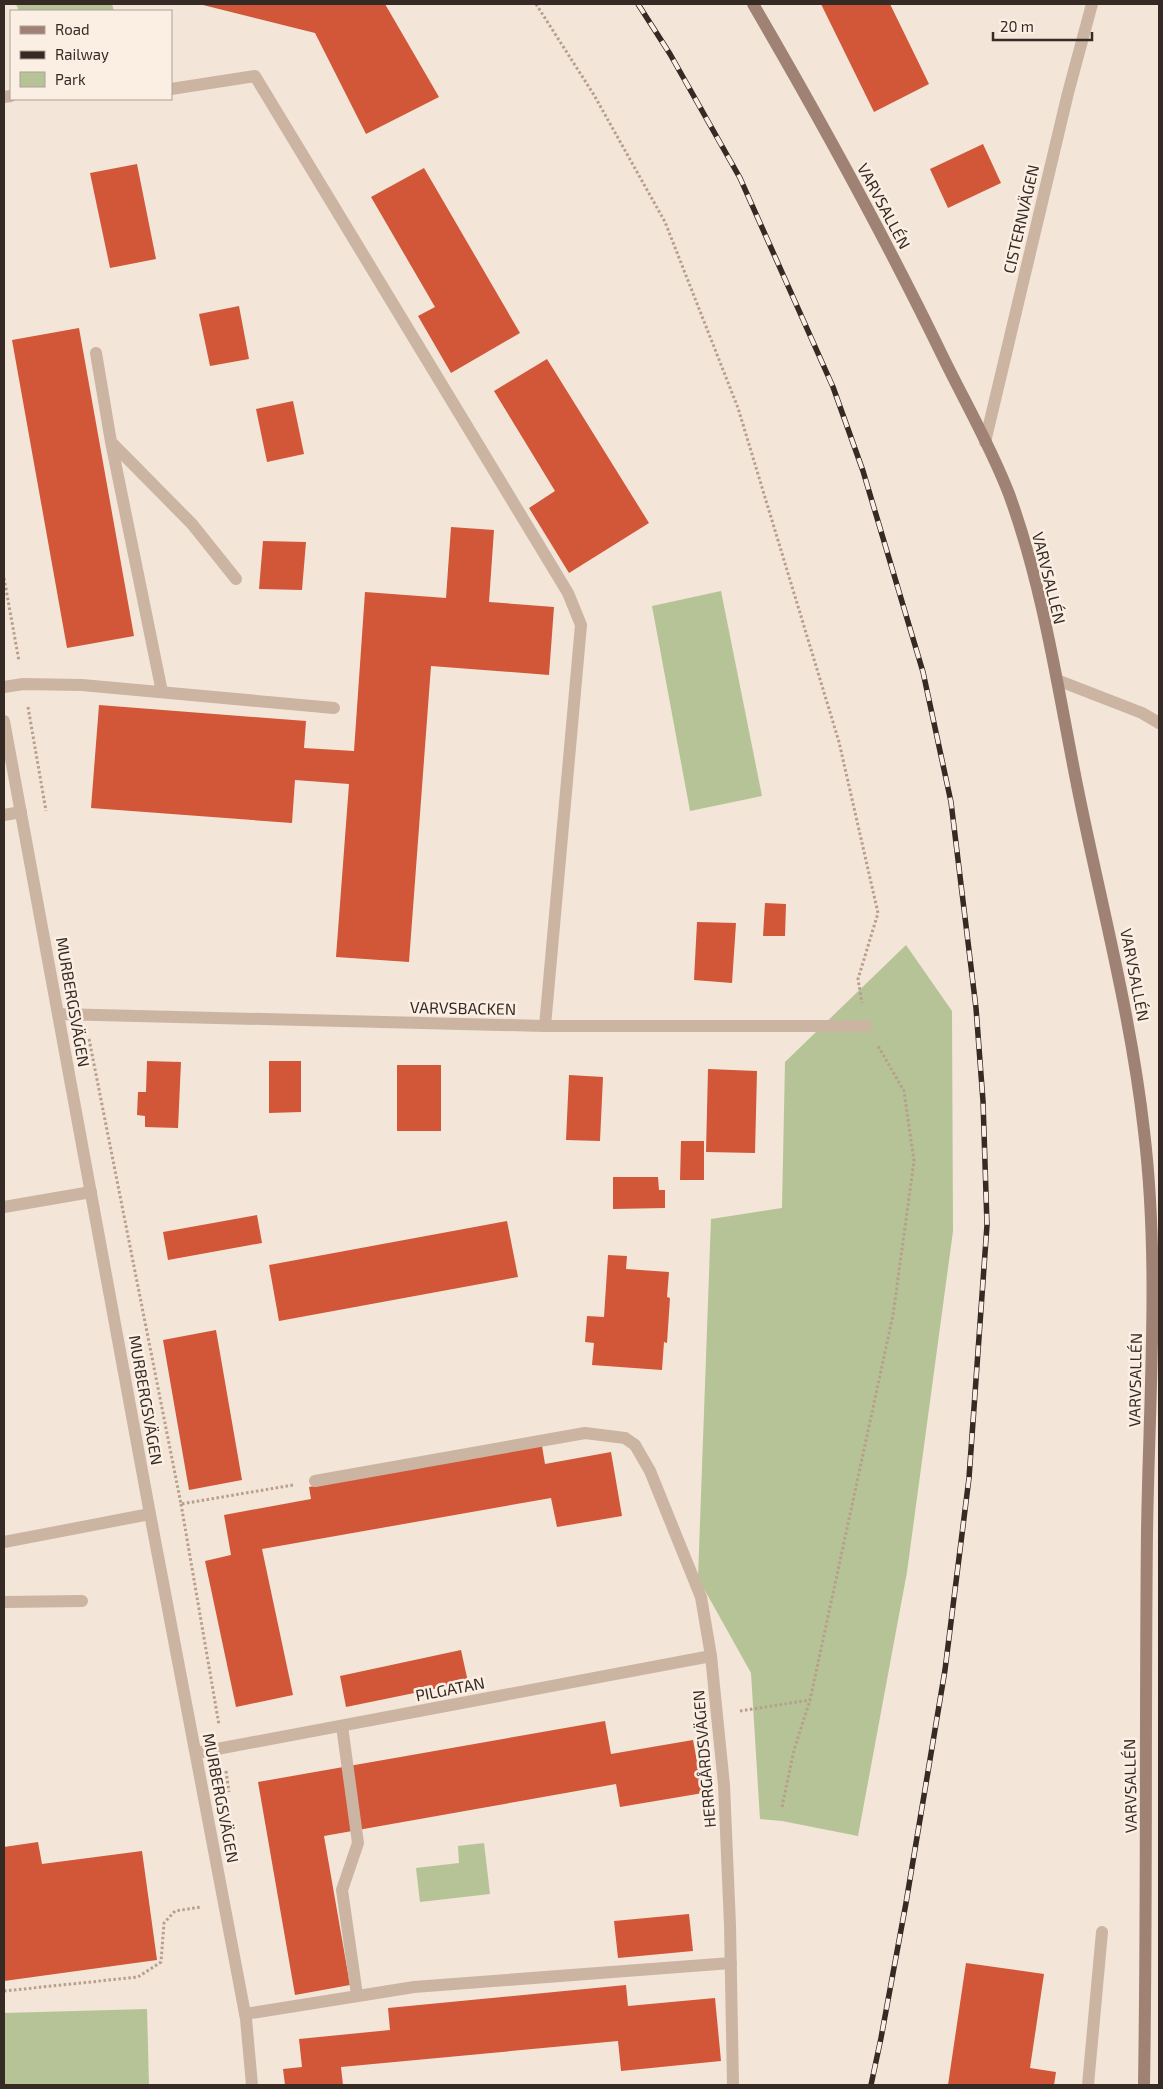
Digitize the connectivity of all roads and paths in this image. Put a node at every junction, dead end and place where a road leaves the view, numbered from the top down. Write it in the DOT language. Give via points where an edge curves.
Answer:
graph roads {
  1 [pos="536,4"];
  2 [pos="753,4"];
  3 [pos="1092,4"];
  4 [pos="172,89"];
  5 [pos="96,353"];
  6 [pos="111,442"];
  7 [pos="985,442"];
  8 [pos="4,578"];
  9 [pos="236,580"];
  10 [pos="1057,680"];
  11 [pos="23,684"];
  12 [pos="4,687"];
  13 [pos="162,692"];
  14 [pos="334,708"];
  15 [pos="4,721"];
  16 [pos="1159,723"];
  17 [pos="21,812"];
  18 [pos="46,812"];
  19 [pos="4,815"];
  20 [pos="58,1014"];
  21 [pos="84,1015"];
  22 [pos="545,1026"];
  23 [pos="866,1026"];
  24 [pos="91,1192"];
  25 [pos="4,1208"];
  26 [pos="315,1481"];
  27 [pos="289,1486"];
  28 [pos="150,1514"];
  29 [pos="4,1542"];
  30 [pos="82,1601"];
  31 [pos="4,1602"];
  32 [pos="711,1656"];
  33 [pos="810,1700"];
  34 [pos="717,1714"];
  35 [pos="342,1726"];
  36 [pos="196,1753"];
  37 [pos="782,1807"];
  38 [pos="224,1903"];
  39 [pos="1102,1932"];
  40 [pos="731,1963"];
  41 [pos="4,1991"];
  42 [pos="358,1995"];
  43 [pos="245,2014"];
  44 [pos="252,2085"];
  45 [pos="732,2085"];
  46 [pos="1088,2085"];
  47 [pos="1144,2085"];
  1 -- 23 [label="path" via="594,95 665,222 738,408 839,742 878,912 858,979"];
  2 -- 7 [label="street, VARVSALLÉN" via="906,280"];
  3 -- 7 [label="street, CISTERNVÄGEN"];
  4 -- 22 [label="street" via="255,76 568,593 581,625"];
  5 -- 6 [label="street"];
  6 -- 9 [label="street" via="192,524"];
  6 -- 13 [label="street"];
  7 -- 10 [label="street, VARVSALLÉN" via="1028,549"];
  8 -- 11 [label="path"];
  10 -- 16 [label="street" via="1142,712"];
  10 -- 47 [label="street, VARVSALLÉN" via="1132,1046 1149,1187 1153,1258 1146,1664"];
  11 -- 12 [label="street"];
  11 -- 13 [label="street"];
  11 -- 18 [label="path"];
  13 -- 14 [label="street"];
  15 -- 17 [label="street, MURBERGSVÄGEN"];
  17 -- 19 [label="street"];
  17 -- 20 [label="street, MURBERGSVÄGEN"];
  20 -- 21 [label="street, VARVSBACKEN"];
  20 -- 24 [label="street, MURBERGSVÄGEN"];
  21 -- 22 [label="street, VARVSBACKEN"];
  21 -- 27 [label="path" via="180,1504"];
  22 -- 23 [label="street, VARVSBACKEN"];
  23 -- 33 [label="path" via="904,1091 914,1161 893,1315"];
  24 -- 25 [label="street"];
  24 -- 28 [label="street, MURBERGSVÄGEN"];
  26 -- 32 [label="street, HERRGÅRDSVÄGEN" via="585,1433 625,1438 635,1445 650,1470 701,1597"];
  28 -- 29 [label="street"];
  28 -- 36 [label="street, MURBERGSVÄGEN"];
  30 -- 31 [label="street"];
  32 -- 34 [label="street, HERRGÅRDSVÄGEN"];
  32 -- 35 [label="street, PILGATAN"];
  33 -- 34 [label="path"];
  33 -- 37 [label="path" via="794,1750"];
  34 -- 40 [label="street, HERRGÅRDSVÄGEN" via="724,1785"];
  35 -- 36 [label="street, PILGATAN"];
  35 -- 42 [label="street" via="358,1843 342,1890"];
  36 -- 38 [label="street, MURBERGSVÄGEN"];
  38 -- 41 [label="path" via="175,1912 164,1923 161,1962 138,1977"];
  38 -- 43 [label="street, MURBERGSVÄGEN"];
  39 -- 46 [label="street"];
  40 -- 42 [label="street" via="414,1987"];
  40 -- 45 [label="street, HERRGÅRDSVÄGEN"];
  42 -- 43 [label="street"];
  43 -- 44 [label="street, MURBERGSVÄGEN"];
}
